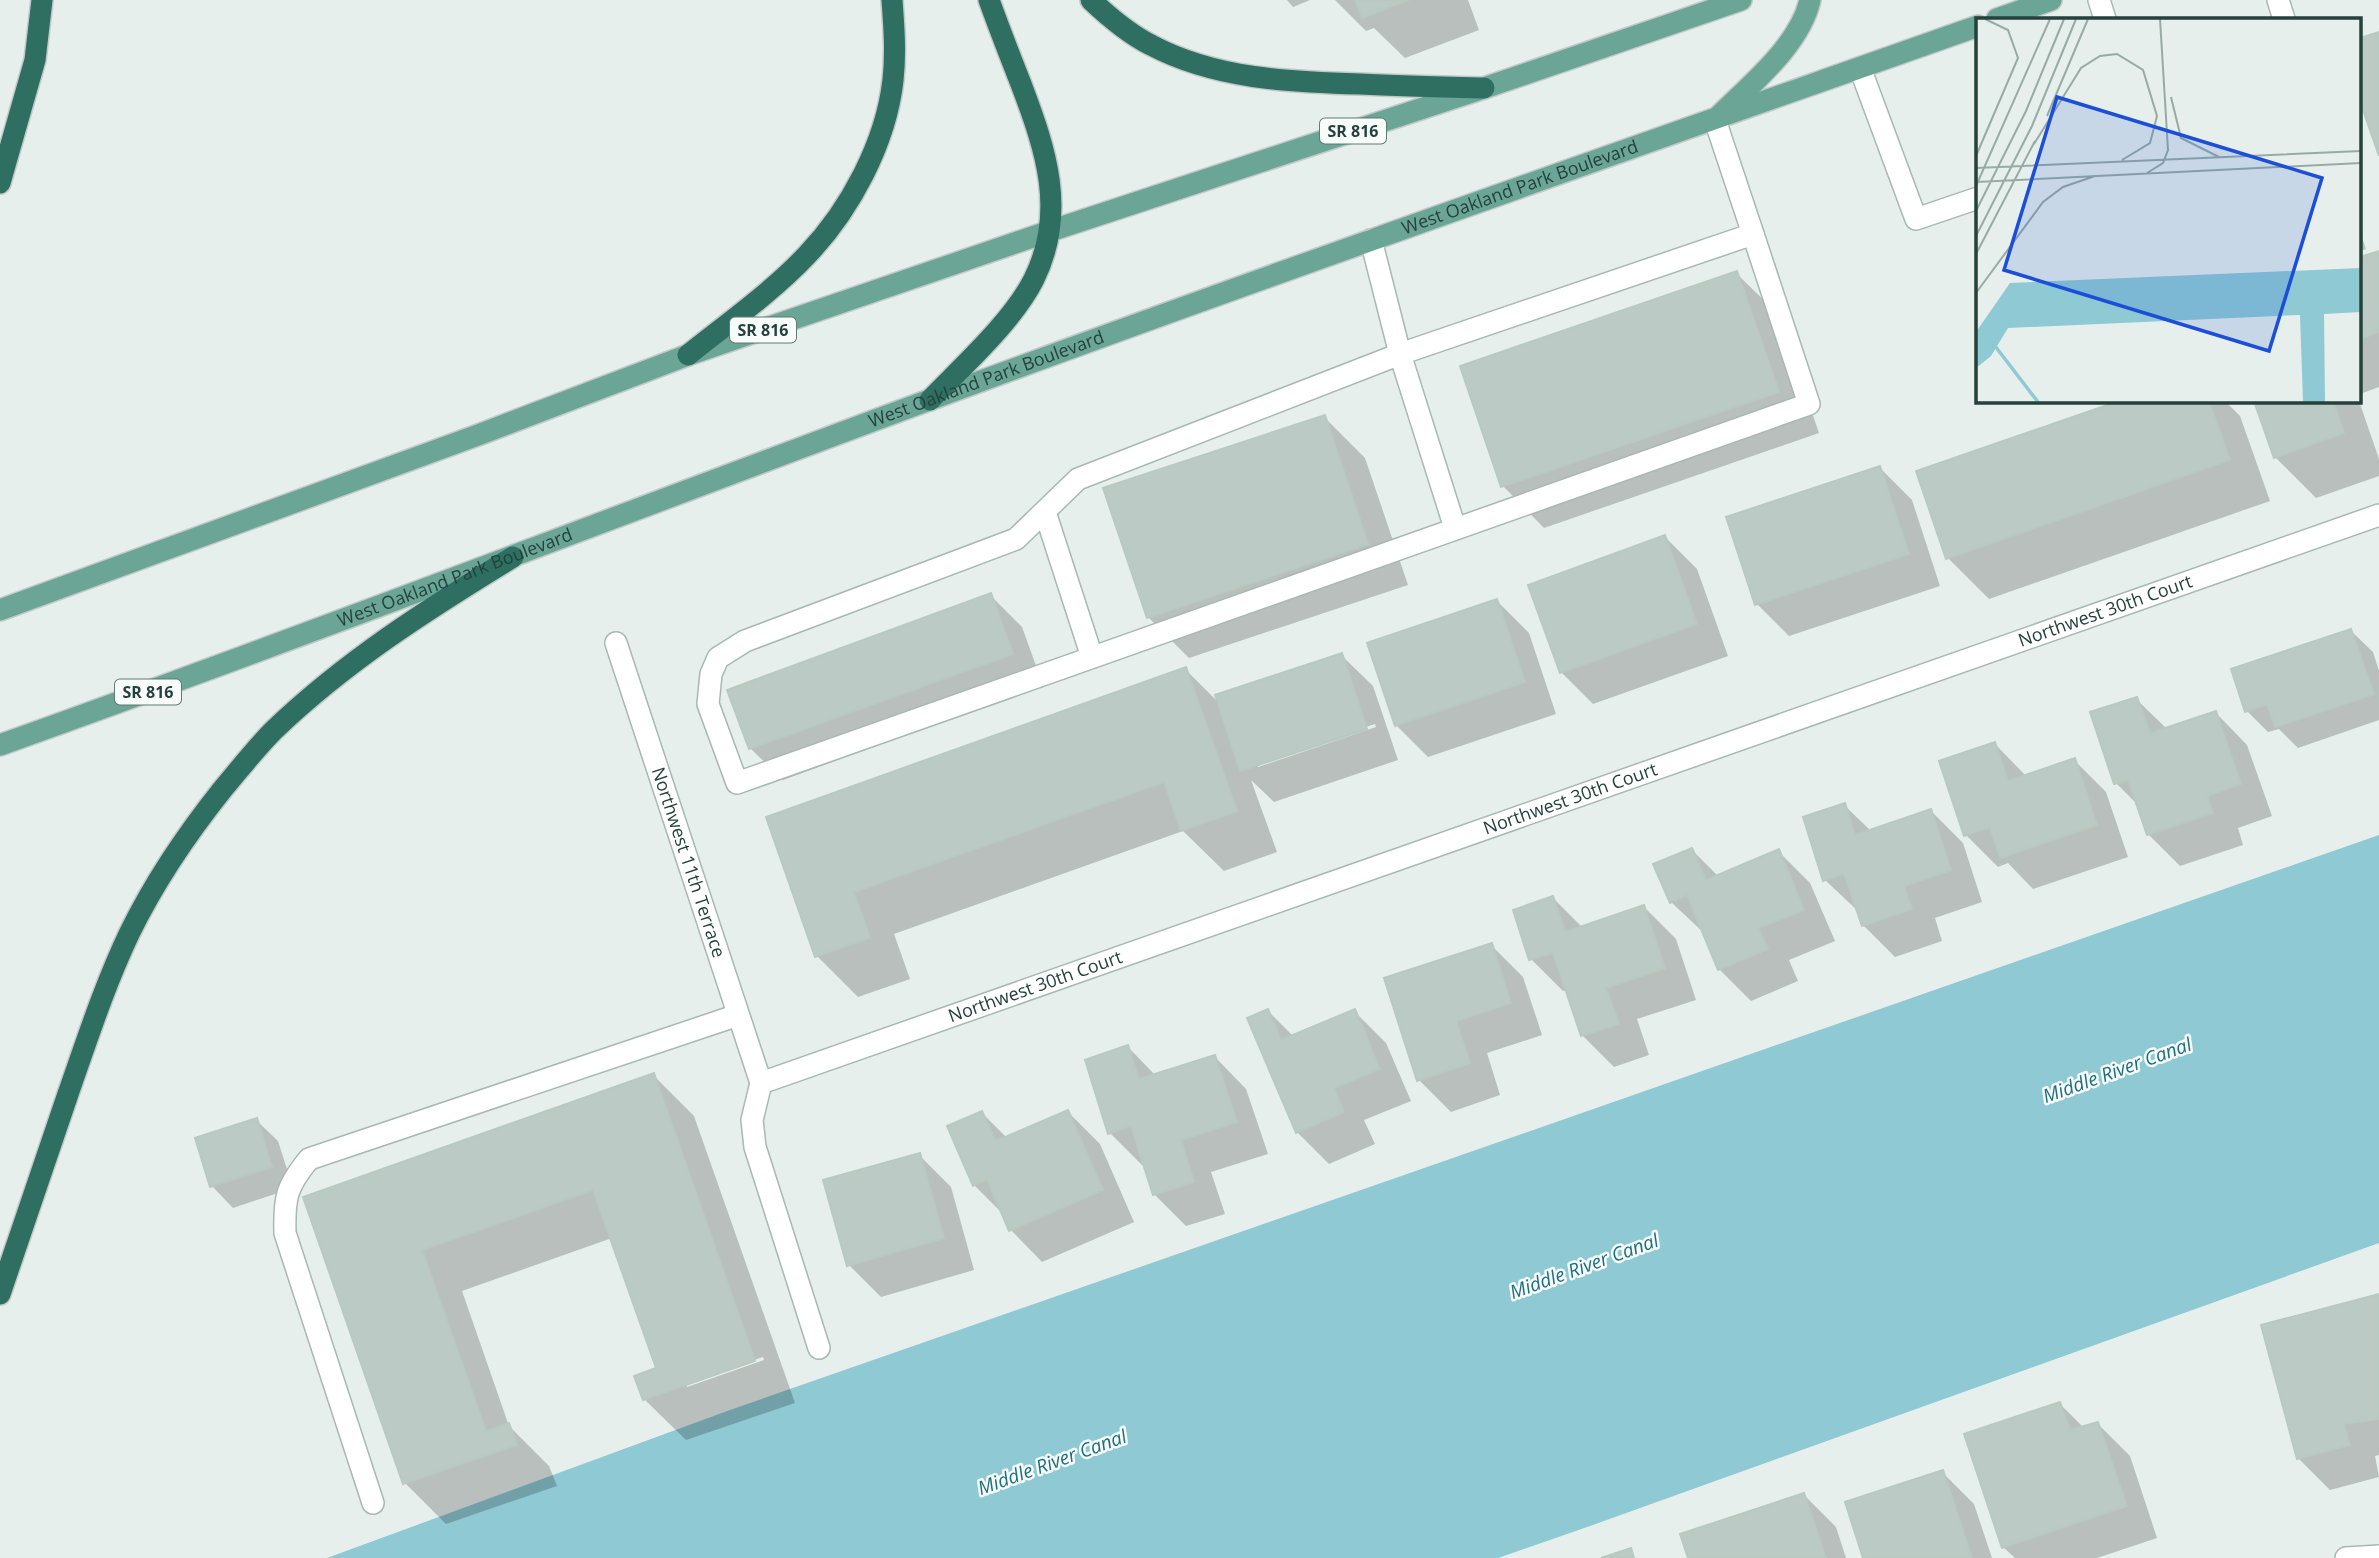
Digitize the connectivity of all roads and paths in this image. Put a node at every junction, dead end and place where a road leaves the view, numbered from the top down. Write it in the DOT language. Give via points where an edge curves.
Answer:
graph roads {
  1 [pos="42,0"];
  2 [pos="892,0"];
  3 [pos="989,0"];
  4 [pos="1091,0"];
  5 [pos="1741,0"];
  6 [pos="1810,0"];
  7 [pos="2051,0"];
  8 [pos="2099,0"];
  9 [pos="2278,0"];
  10 [pos="2000,18"];
  11 [pos="2105,18"];
  12 [pos="2284,18"];
  13 [pos="1976,27"];
  14 [pos="1860,68"];
  15 [pos="1484,88"];
  16 [pos="1716,120"];
  17 [pos="0,183"];
  18 [pos="1976,199"];
  19 [pos="1050,231"];
  20 [pos="1753,234"];
  21 [pos="1371,240"];
  22 [pos="1400,354"];
  23 [pos="688,355"];
  24 [pos="930,400"];
  25 [pos="1045,512"];
  26 [pos="2379,514"];
  27 [pos="1455,528"];
  28 [pos="513,557"];
  29 [pos="0,610"];
  30 [pos="616,643"];
  31 [pos="1092,657"];
  32 [pos="0,745"];
  33 [pos="738,1015"];
  34 [pos="761,1083"];
  35 [pos="0,1294"];
  36 [pos="819,1348"];
  37 [pos="373,1503"];
  38 [pos="2379,1556"];
  39 [pos="2346,1558"];
  1 -- 17 [label="highway" via="35,60"];
  2 -- 23 [label="highway" via="893,82 874,150 855,187 807,256"];
  3 -- 19 [label="highway" via="1044,155 1050,179"];
  4 -- 15 [label="highway" via="1151,45 1184,60 1258,78"];
  5 -- 15 [label="main road, SR 816"];
  6 -- 16 [label="main road" via="1785,49"];
  7 -- 10 [label="main road"];
  8 -- 11 [label="street"];
  9 -- 12 [label="street"];
  13 -- 14 [label="main road, West Oakland Park Boulevard / SR 816"];
  14 -- 16 [label="main road, West Oakland Park Boulevard / SR 816"];
  14 -- 18 [label="street" via="1916,219"];
  15 -- 19 [label="main road, SR 816"];
  16 -- 20 [label="street"];
  16 -- 21 [label="main road, West Oakland Park Boulevard / SR 816"];
  19 -- 23 [label="main road, SR 816"];
  19 -- 24 [label="highway" via="1033,281 1018,303"];
  20 -- 22 [label="street"];
  20 -- 27 [label="street" via="1809,404"];
  21 -- 22 [label="street"];
  21 -- 24 [label="main road, West Oakland Park Boulevard / SR 816"];
  22 -- 25 [label="street" via="1078,479"];
  22 -- 27 [label="street"];
  23 -- 29 [label="main road, SR 816"];
  24 -- 28 [label="main road, West Oakland Park Boulevard / SR 816"];
  25 -- 31 [label="street"];
  25 -- 31 [label="street" via="1016,539 745,641 718,658 708,704 737,783"];
  26 -- 34 [label="street, Northwest 30th Court"];
  27 -- 31 [label="street"];
  28 -- 32 [label="main road, West Oakland Park Boulevard / SR 816"];
  28 -- 35 [label="highway" via="394,631 338,674 272,732 197,821 147,900 111,977"];
  30 -- 33 [label="street, Northwest 11th Terrace"];
  33 -- 34 [label="street, Northwest 11th Terrace"];
  33 -- 37 [label="street" via="309,1159 293,1178 284,1203 285,1233"];
  34 -- 36 [label="street" via="752,1120 755,1147"];
  38 -- 39 [label="street"];
}
